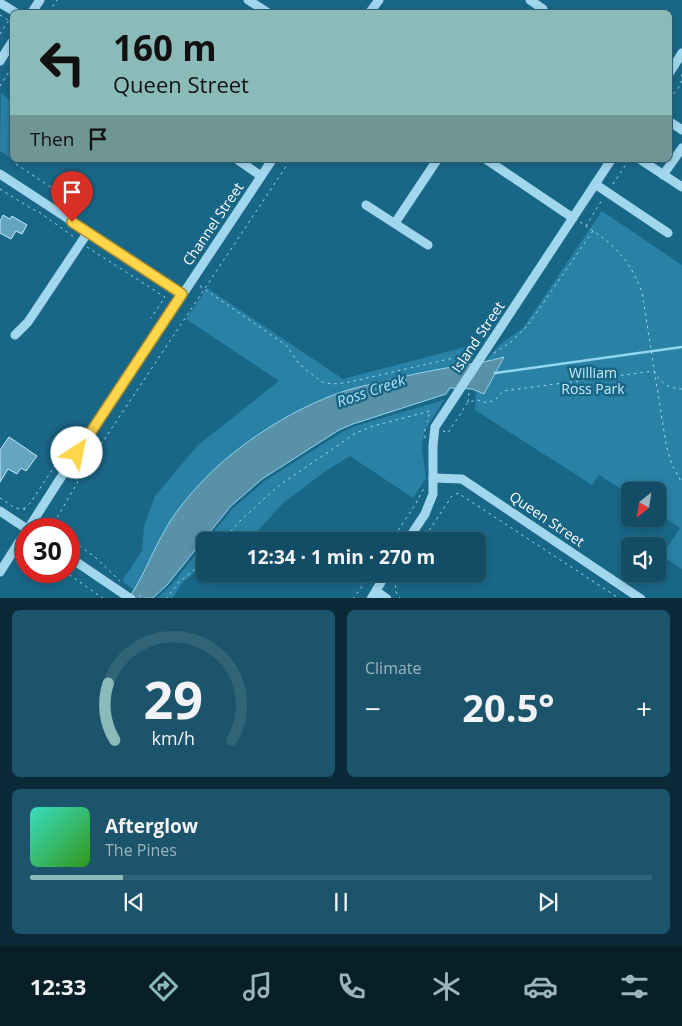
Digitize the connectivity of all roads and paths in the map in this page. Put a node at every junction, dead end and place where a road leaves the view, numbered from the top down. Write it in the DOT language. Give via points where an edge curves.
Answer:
graph roads {
  1 [pos="248,0"];
  2 [pos="530,0"];
  3 [pos="0,3"];
  4 [pos="543,8"];
  5 [pos="264,10"];
  6 [pos="10,11"];
  7 [pos="0,15"];
  8 [pos="9,21"];
  9 [pos="0,34"];
  10 [pos="10,45"];
  11 [pos="682,53"];
  12 [pos="0,61"];
  13 [pos="672,69"];
  14 [pos="10,70"];
  15 [pos="682,73"];
  16 [pos="0,86"];
  17 [pos="672,96"];
  18 [pos="682,148"];
  19 [pos="241,162"];
  20 [pos="271,162"];
  21 [pos="289,162"];
  22 [pos="436,162"];
  23 [pos="490,162"];
  24 [pos="610,162"];
  25 [pos="644,162"];
  26 [pos="16,164"];
  27 [pos="0,174"];
  28 [pos="663,175"];
  29 [pos="261,176"];
  30 [pos="595,184"];
  31 [pos="682,187"];
  32 [pos="0,189"];
  33 [pos="55,190"];
  34 [pos="366,205"];
  35 [pos="573,218"];
  36 [pos="395,223"];
  37 [pos="593,230"];
  38 [pos="88,232"];
  39 [pos="668,233"];
  40 [pos="81,242"];
  41 [pos="428,244"];
  42 [pos="191,281"];
  43 [pos="204,289"];
  44 [pos="182,294"];
  45 [pos="151,318"];
  46 [pos="15,335"];
  47 [pos="490,355"];
  48 [pos="478,362"];
  49 [pos="654,371"];
  50 [pos="469,389"];
  51 [pos="682,389"];
  52 [pos="468,402"];
  53 [pos="81,426"];
  54 [pos="436,427"];
  55 [pos="425,429"];
  56 [pos="425,438"];
  57 [pos="433,478"];
  58 [pos="682,482"];
  59 [pos="425,485"];
  60 [pos="0,498"];
  61 [pos="24,509"];
  62 [pos="0,511"];
  63 [pos="36,516"];
  64 [pos="56,518"];
  65 [pos="15,522"];
  66 [pos="230,532"];
  67 [pos="397,532"];
  68 [pos="413,532"];
  69 [pos="428,532"];
  70 [pos="80,546"];
  71 [pos="15,549"];
  72 [pos="80,564"];
  73 [pos="196,568"];
  74 [pos="0,572"];
  75 [pos="80,582"];
  76 [pos="122,582"];
  77 [pos="365,582"];
  78 [pos="381,582"];
  79 [pos="396,582"];
  80 [pos="373,595"];
  81 [pos="104,598"];
  82 [pos="131,598"];
  83 [pos="166,598"];
  84 [pos="353,598"];
  85 [pos="387,598"];
  86 [pos="401,598"];
  87 [pos="620,598"];
  88 [pos="642,598"];
  1 -- 5 [label="street"];
  2 -- 4 [label="street"];
  3 -- 6 [label="street"];
  7 -- 8 [label="path"];
  8 -- 9 [label="path"];
  10 -- 12 [label="street"];
  11 -- 13 [label="street"];
  14 -- 16 [label="path"];
  15 -- 17 [label="path" via="680,84"];
  18 -- 28 [label="street"];
  19 -- 29 [label="street"];
  20 -- 29 [label="street, Channel Street"];
  21 -- 43 [label="path"];
  22 -- 36 [label="street"];
  23 -- 35 [label="street"];
  24 -- 30 [label="street, Island Street"];
  25 -- 28 [label="street"];
  26 -- 33 [label="path"];
  27 -- 38 [label="street"];
  28 -- 31 [label="street"];
  29 -- 42 [label="street, Channel Street"];
  30 -- 35 [label="street, Island Street"];
  30 -- 39 [label="street"];
  32 -- 40 [label="path"];
  34 -- 36 [label="street"];
  35 -- 37 [label="path"];
  35 -- 48 [label="street, Island Street"];
  36 -- 41 [label="street"];
  37 -- 47 [label="path" via="528,325 506,346"];
  37 -- 49 [label="path" via="620,252 634,272 642,292"];
  38 -- 40 [label="street"];
  38 -- 44 [label="street"];
  40 -- 45 [label="path" via="164,297"];
  40 -- 46 [label="street" via="28,322"];
  42 -- 43 [label="path"];
  42 -- 44 [label="street, Channel Street"];
  43 -- 48 [label="path" via="287,346 299,364 322,382 345,383 462,356"];
  43 -- 64 [label="path"];
  44 -- 63 [label="street, Channel Street"];
  48 -- 54 [label="street, Island Street"];
  49 -- 51 [label="path" via="662,384"];
  49 -- 52 [label="path" via="503,391 487,403 478,400"];
  49 -- 58 [label="path" via="666,444 672,465"];
  50 -- 52 [label="path"];
  52 -- 54 [label="path" via="448,433"];
  53 -- 61 [label="path"];
  54 -- 55 [label="path"];
  54 -- 57 [label="street, Island Street"];
  55 -- 56 [label="path"];
  55 -- 66 [label="path" via="430,412 356,433 277,487"];
  57 -- 68 [label="street, Island Street" via="433,494"];
  57 -- 88 [label="street, Queen Street" via="462,479"];
  59 -- 67 [label="path"];
  60 -- 61 [label="path" via="15,508"];
  61 -- 63 [label="path"];
  62 -- 65 [label="street"];
  69 -- 87 [label="path" via="452,496 458,493"];
  70 -- 76 [label="path"];
  71 -- 74 [label="street, Channel Street"];
  72 -- 82 [label="street"];
  73 -- 83 [label="path"];
  75 -- 81 [label="path"];
  77 -- 84 [label="path"];
  78 -- 80 [label="street"];
  79 -- 86 [label="path" via="395,590"];
  80 -- 85 [label="street"];
}
